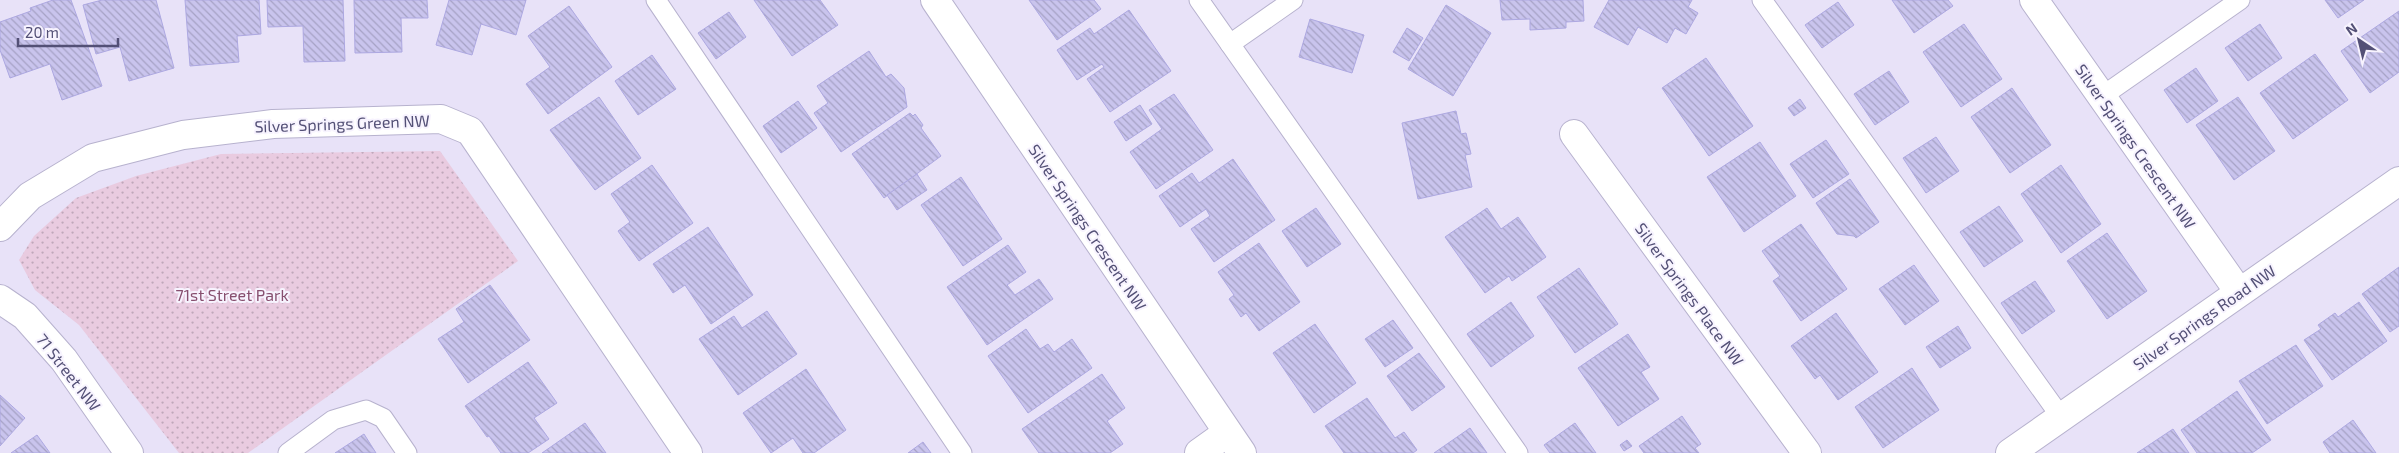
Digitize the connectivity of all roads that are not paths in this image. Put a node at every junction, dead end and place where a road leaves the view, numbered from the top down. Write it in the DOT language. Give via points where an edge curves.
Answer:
graph roads {
  1 [pos="656,0"];
  2 [pos="935,0"];
  3 [pos="1199,0"];
  4 [pos="1293,0"];
  5 [pos="1762,0"];
  6 [pos="2034,0"];
  7 [pos="2240,0"];
  8 [pos="1230,44"];
  9 [pos="2101,97"];
  10 [pos="1574,134"];
  11 [pos="2399,181"];
  12 [pos="0,227"];
  13 [pos="2239,292"];
  14 [pos="0,299"];
  15 [pos="2061,417"];
  16 [pos="1235,443"];
  17 [pos="129,453"];
  18 [pos="288,453"];
  19 [pos="407,453"];
  20 [pos="688,453"];
  21 [pos="962,453"];
  22 [pos="1199,453"];
  23 [pos="1518,453"];
  24 [pos="1807,453"];
  25 [pos="2010,453"];
  1 -- 21 [label="lane"];
  2 -- 16 [label="street, Silver Springs Crescent NW"];
  3 -- 8 [label="lane"];
  4 -- 8 [label="lane"];
  5 -- 15 [label="lane"];
  6 -- 9 [label="street, Silver Springs Crescent NW"];
  7 -- 9 [label="lane"];
  8 -- 23 [label="lane"];
  9 -- 13 [label="street, Silver Springs Crescent NW"];
  10 -- 24 [label="street, Silver Springs Place NW"];
  11 -- 13 [label="street, Silver Springs Road NW"];
  12 -- 20 [label="street, Silver Springs Green NW" via="30,196 93,158 183,135 273,124 442,119 470,131"];
  13 -- 15 [label="street, Silver Springs Road NW"];
  14 -- 17 [label="street, 71 Street NW" via="25,316 64,360"];
  15 -- 25 [label="street, Silver Springs Road NW"];
  16 -- 22 [label="street"];
  18 -- 19 [label="lane" via="333,420 366,410 382,418"];
}
